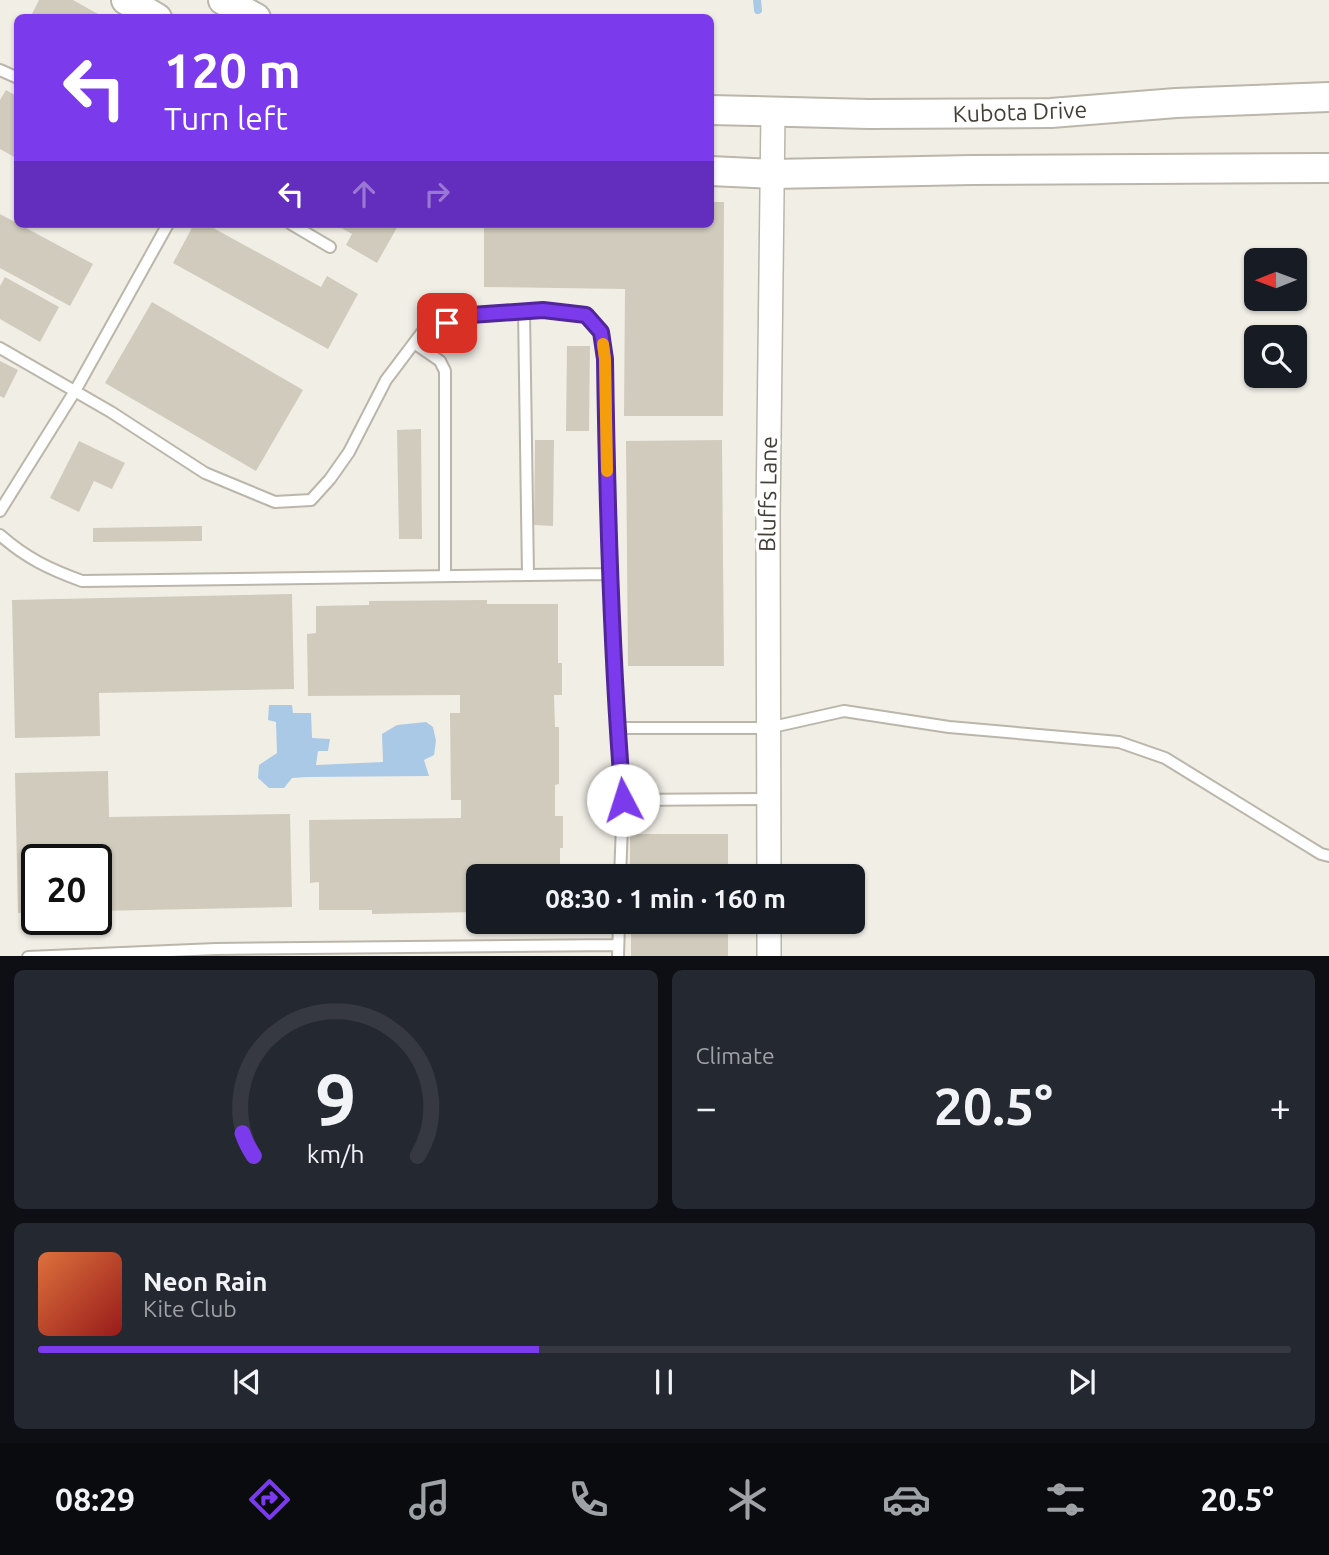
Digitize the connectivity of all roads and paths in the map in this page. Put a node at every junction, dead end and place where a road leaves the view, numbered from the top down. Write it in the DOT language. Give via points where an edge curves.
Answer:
graph roads {
  1 [pos="126,0"];
  2 [pos="223,0"];
  3 [pos="150,14"];
  4 [pos="249,14"];
  5 [pos="1329,97"];
  6 [pos="714,110"];
  7 [pos="773,112"];
  8 [pos="1329,169"];
  9 [pos="714,171"];
  10 [pos="772,173"];
  11 [pos="166,228"];
  12 [pos="298,228"];
  13 [pos="330,247"];
  14 [pos="524,311"];
  15 [pos="414,343"];
  16 [pos="0,348"];
  17 [pos="75,391"];
  18 [pos="0,511"];
  19 [pos="0,535"];
  20 [pos="610,574"];
  21 [pos="527,575"];
  22 [pos="445,576"];
  23 [pos="617,728"];
  24 [pos="768,728"];
  25 [pos="768,799"];
  26 [pos="623,800"];
  27 [pos="1329,856"];
  28 [pos="621,864"];
  29 [pos="769,864"];
  30 [pos="769,934"];
  31 [pos="529,951"];
  32 [pos="618,951"];
  33 [pos="410,952"];
  34 [pos="201,953"];
  35 [pos="112,955"];
  36 [pos="70,956"];
  37 [pos="769,956"];
  1 -- 3 [label="street"];
  2 -- 4 [label="street"];
  5 -- 7 [label="street, Kubota Drive" via="1051,113"];
  6 -- 7 [label="street, Kubota Drive"];
  7 -- 10 [label="street, Bluffs Lane"];
  8 -- 10 [label="street"];
  9 -- 10 [label="street"];
  10 -- 24 [label="street, Bluffs Lane"];
  11 -- 17 [label="lane"];
  12 -- 13 [label="lane"];
  14 -- 15 [label="lane" via="471,315 423,331"];
  14 -- 20 [label="lane" via="586,315 601,332"];
  14 -- 21 [label="lane"];
  15 -- 17 [label="lane" via="386,380 349,452 311,500 275,502 205,473"];
  15 -- 22 [label="lane" via="440,361 445,371"];
  16 -- 17 [label="lane"];
  17 -- 18 [label="lane"];
  19 -- 22 [label="lane" via="19,552 82,581"];
  20 -- 21 [label="lane"];
  20 -- 23 [label="lane"];
  21 -- 22 [label="lane"];
  23 -- 24 [label="lane"];
  23 -- 26 [label="lane"];
  24 -- 25 [label="street, Bluffs Lane"];
  24 -- 27 [label="lane" via="844,711 949,727 1119,742 1165,758"];
  25 -- 26 [label="lane"];
  25 -- 29 [label="street, Bluffs Lane"];
  26 -- 28 [label="lane"];
  30 -- 37 [label="street"];
  31 -- 32 [label="lane"];
  31 -- 33 [label="lane"];
  33 -- 34 [label="lane"];
  34 -- 35 [label="lane"];
  35 -- 36 [label="lane"];
}
